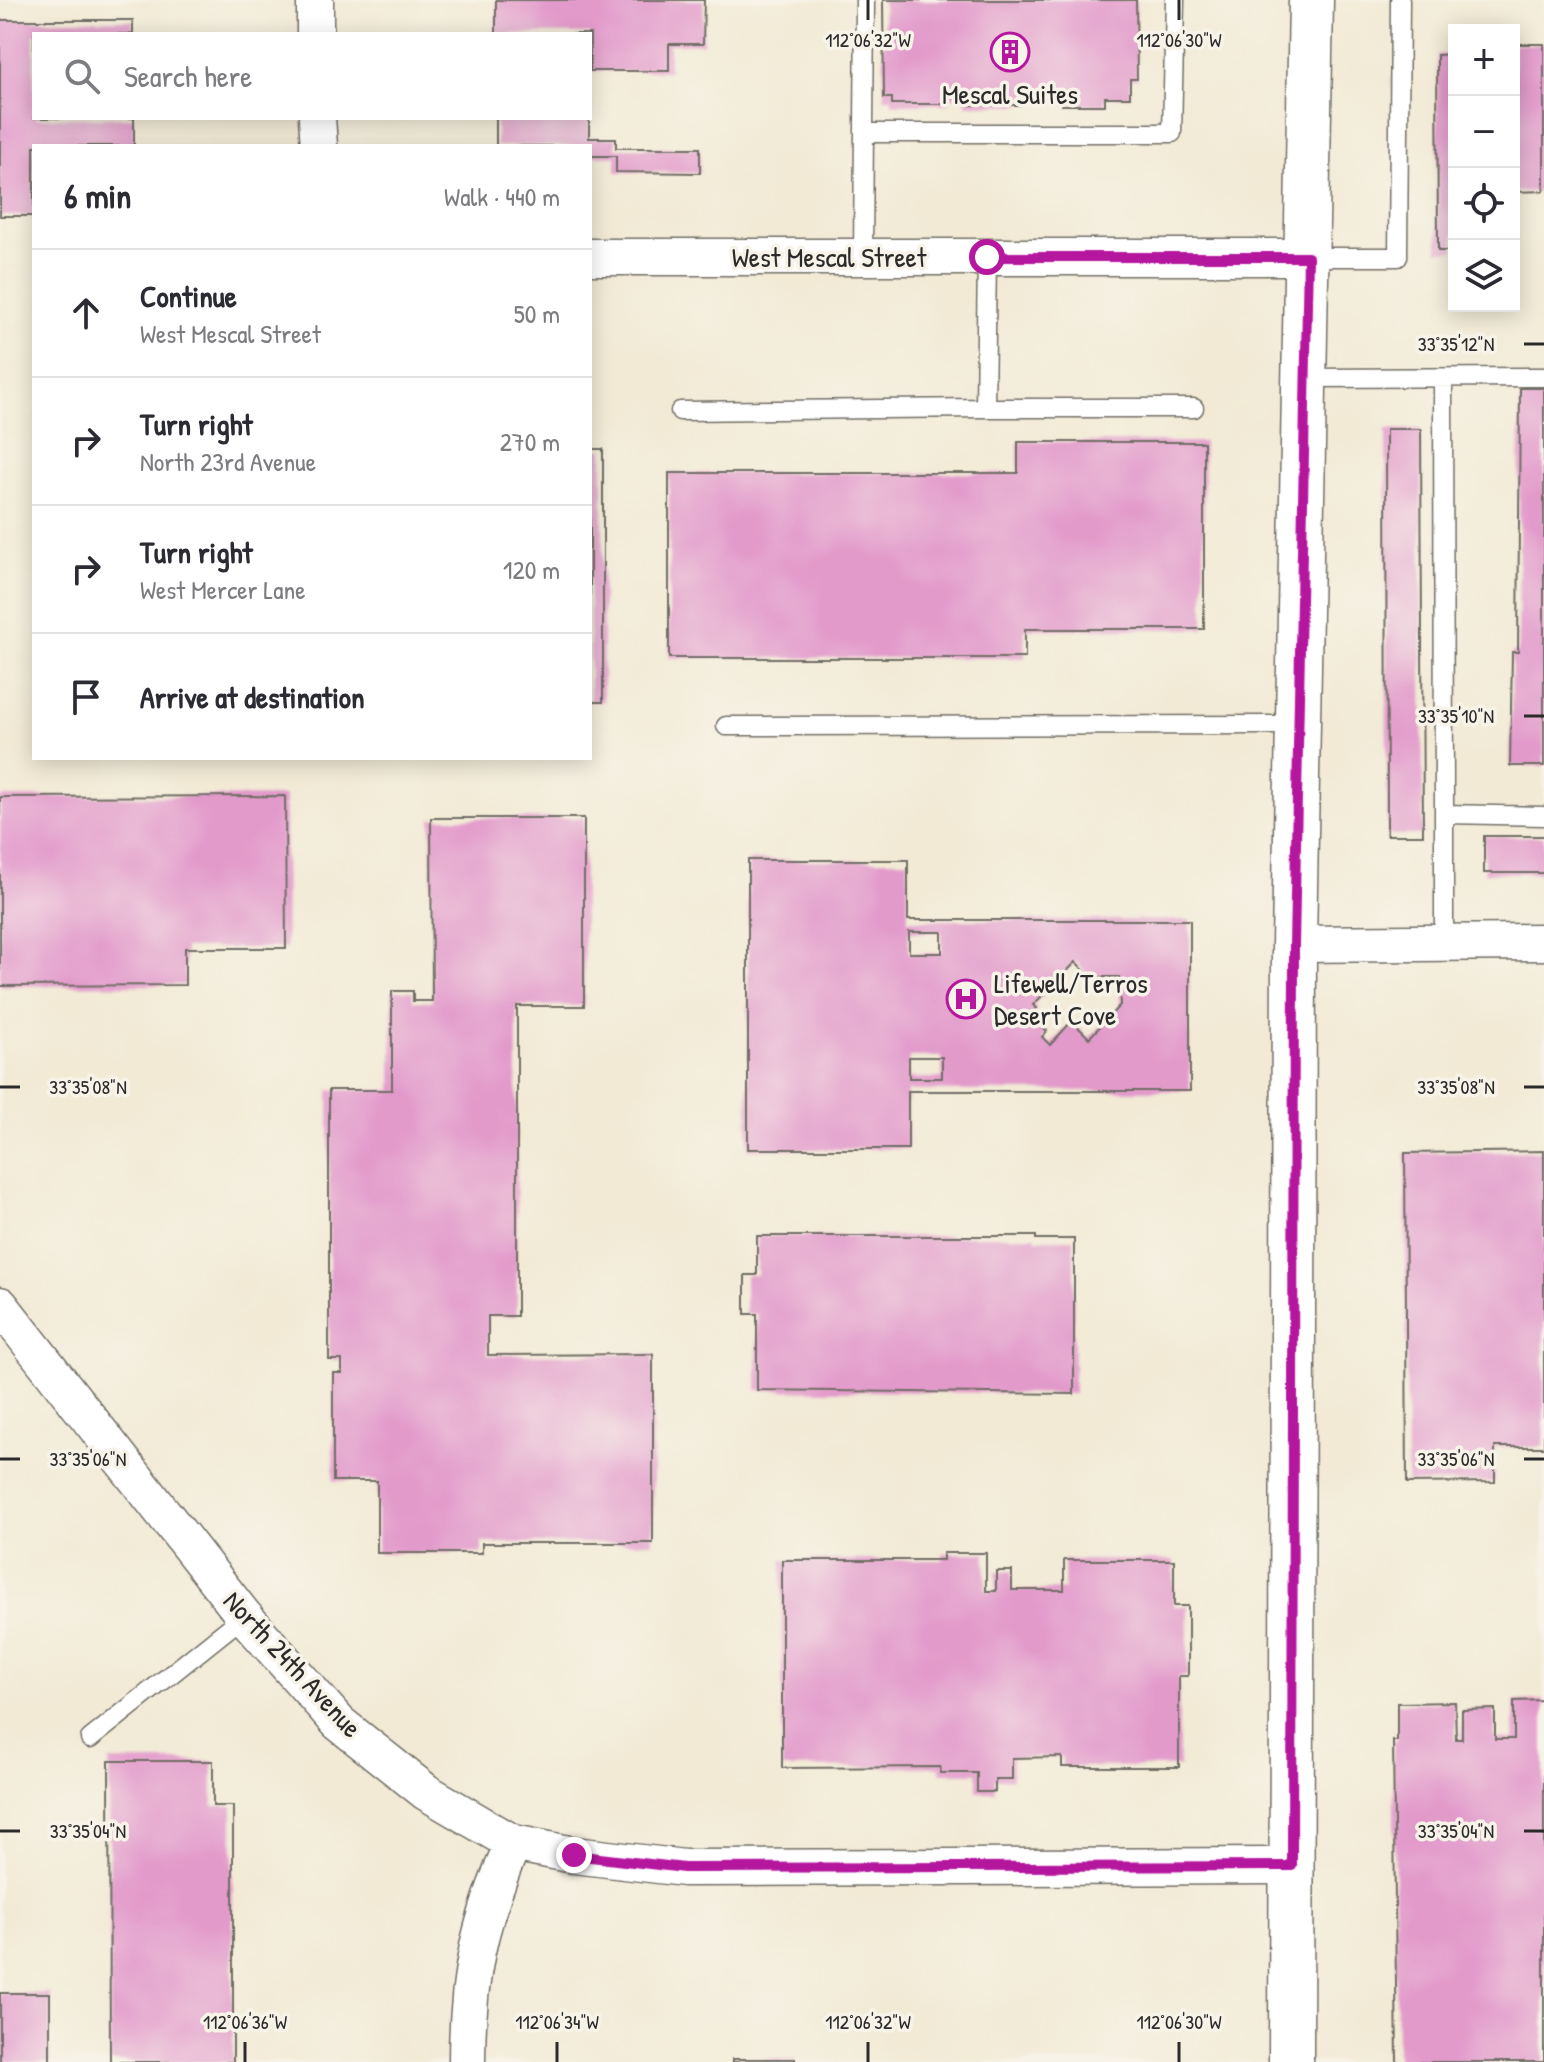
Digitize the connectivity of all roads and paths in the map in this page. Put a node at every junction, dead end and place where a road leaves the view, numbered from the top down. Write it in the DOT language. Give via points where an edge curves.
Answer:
graph roads {
  1 [pos="315,0"];
  2 [pos="865,0"];
  3 [pos="1175,0"];
  4 [pos="1311,0"];
  5 [pos="1400,0"];
  6 [pos="315,32"];
  7 [pos="317,120"];
  8 [pos="864,133"];
  9 [pos="319,144"];
  10 [pos="592,257"];
  11 [pos="863,257"];
  12 [pos="987,257"];
  13 [pos="1308,257"];
  14 [pos="1544,377"];
  15 [pos="1306,378"];
  16 [pos="1443,378"];
  17 [pos="985,408"];
  18 [pos="1194,408"];
  19 [pos="680,411"];
  20 [pos="1298,725"];
  21 [pos="726,726"];
  22 [pos="1444,814"];
  23 [pos="1544,816"];
  24 [pos="1444,942"];
  25 [pos="1544,942"];
  26 [pos="1294,944"];
  27 [pos="0,1305"];
  28 [pos="244,1616"];
  29 [pos="90,1739"];
  30 [pos="513,1843"];
  31 [pos="1292,1866"];
  32 [pos="467,2062"];
  33 [pos="1291,2062"];
  1 -- 6 [label="street"];
  2 -- 8 [label="lane"];
  3 -- 8 [label="lane" via="1172,133"];
  4 -- 13 [label="street"];
  5 -- 13 [label="lane" via="1398,257"];
  7 -- 9 [label="street"];
  8 -- 11 [label="lane"];
  10 -- 11 [label="street, West Mescal Street"];
  11 -- 12 [label="street, West Mescal Street"];
  12 -- 13 [label="street, West Mescal Street"];
  12 -- 17 [label="lane"];
  13 -- 15 [label="street"];
  14 -- 16 [label="lane"];
  15 -- 16 [label="lane"];
  15 -- 20 [label="street"];
  16 -- 22 [label="lane"];
  17 -- 18 [label="lane"];
  17 -- 19 [label="lane"];
  20 -- 21 [label="lane"];
  20 -- 26 [label="street"];
  22 -- 23 [label="lane"];
  22 -- 24 [label="lane"];
  24 -- 25 [label="street"];
  24 -- 26 [label="street"];
  26 -- 31 [label="street"];
  27 -- 28 [label="street, North 24th Avenue"];
  28 -- 29 [label="lane"];
  28 -- 30 [label="street, North 24th Avenue" via="339,1723 426,1792"];
  30 -- 31 [label="street, North 24th Avenue" via="684,1868"];
  30 -- 32 [label="street" via="486,1905 474,1957"];
  31 -- 33 [label="street"];
}
